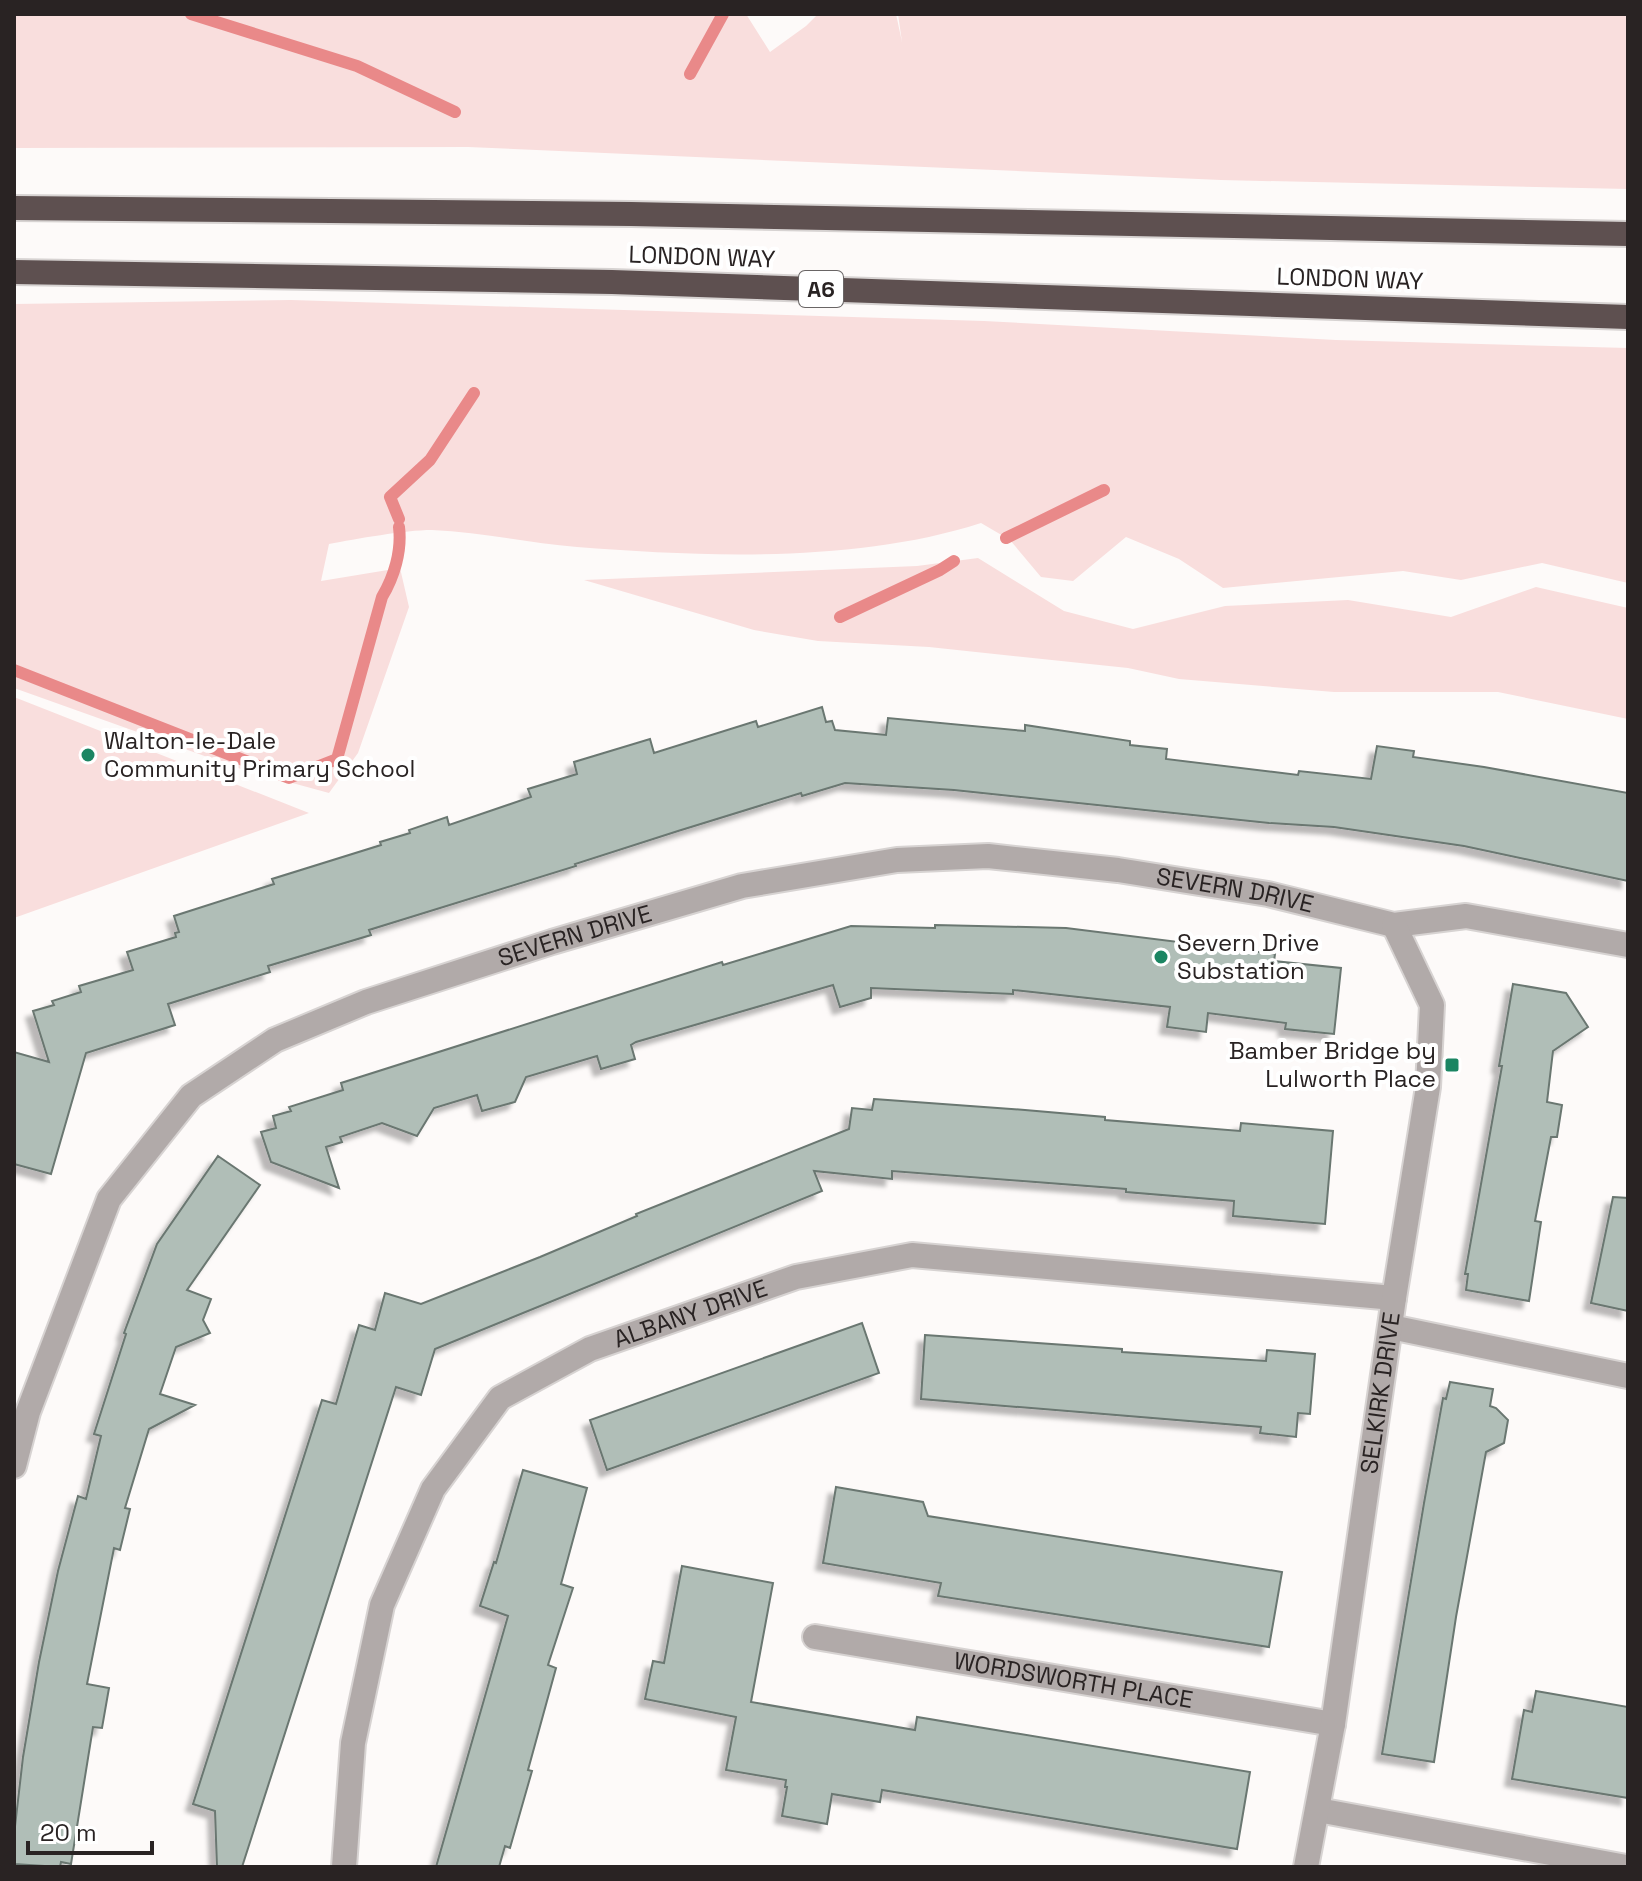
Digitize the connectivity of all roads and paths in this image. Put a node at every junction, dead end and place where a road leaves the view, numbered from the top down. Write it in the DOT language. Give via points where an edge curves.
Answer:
graph roads {
  1 [pos="14,208"];
  2 [pos="1628,234"];
  3 [pos="14,272"];
  4 [pos="1628,317"];
  5 [pos="1394,925"];
  6 [pos="1628,945"];
  7 [pos="1394,1298"];
  8 [pos="1391,1327"];
  9 [pos="1628,1376"];
  10 [pos="14,1466"];
  11 [pos="815,1637"];
  12 [pos="1333,1724"];
  13 [pos="1318,1810"];
  14 [pos="344,1867"];
  15 [pos="1306,1867"];
  16 [pos="1626,1867"];
  1 -- 2 [label="highway, LONDON WAY"];
  3 -- 4 [label="highway, LONDON WAY / A6" via="627,282"];
  5 -- 6 [label="street" via="1466,916"];
  5 -- 7 [label="street, SELKIRK DRIVE" via="1432,1005 1428,1087"];
  5 -- 10 [label="street, SEVERN DRIVE" via="1268,894 1118,870 988,856 897,860 742,886 366,1002 275,1040 191,1096 109,1199 28,1412"];
  7 -- 8 [label="street, SELKIRK DRIVE"];
  7 -- 14 [label="street, ALBANY DRIVE" via="912,1255 796,1277 590,1349 500,1398 433,1489 382,1605 353,1743"];
  8 -- 9 [label="street"];
  8 -- 12 [label="street, SELKIRK DRIVE"];
  11 -- 12 [label="street, WORDSWORTH PLACE"];
  12 -- 13 [label="street, SELKIRK DRIVE"];
  13 -- 15 [label="street, SELKIRK DRIVE"];
  13 -- 16 [label="street"];
}
